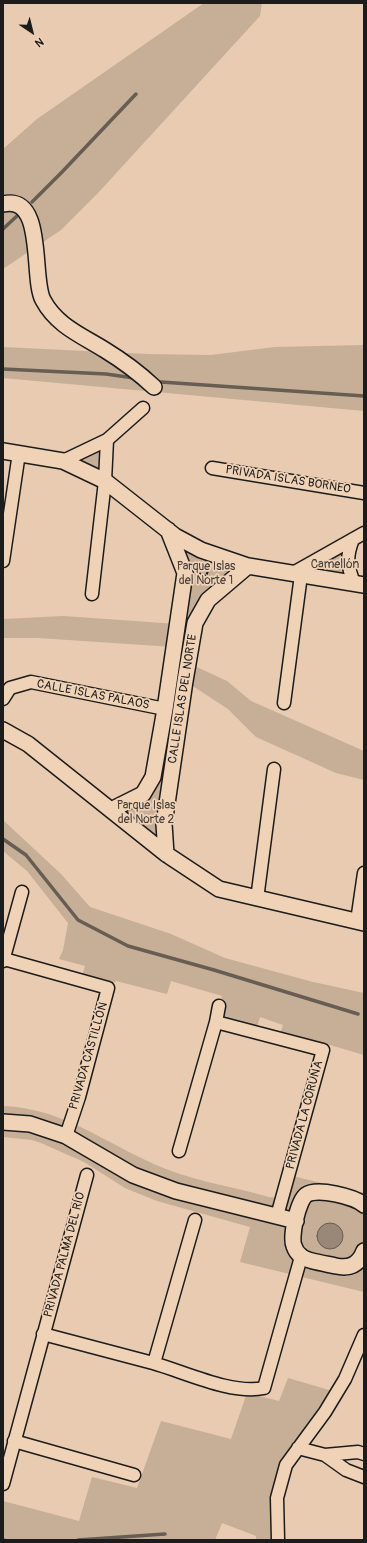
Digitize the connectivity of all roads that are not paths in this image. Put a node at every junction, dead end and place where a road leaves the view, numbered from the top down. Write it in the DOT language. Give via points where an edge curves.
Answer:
graph roads {
  1 [pos="3,204"];
  2 [pos="154,387"];
  3 [pos="143,408"];
  4 [pos="107,440"];
  5 [pos="3,451"];
  6 [pos="19,453"];
  7 [pos="63,461"];
  8 [pos="212,468"];
  9 [pos="105,481"];
  10 [pos="364,493"];
  11 [pos="168,530"];
  12 [pos="364,533"];
  13 [pos="353,539"];
  14 [pos="3,561"];
  15 [pos="248,566"];
  16 [pos="297,574"];
  17 [pos="359,584"];
  18 [pos="92,594"];
  19 [pos="3,699"];
  20 [pos="284,703"];
  21 [pos="165,709"];
  22 [pos="3,730"];
  23 [pos="274,769"];
  24 [pos="111,810"];
  25 [pos="166,854"];
  26 [pos="364,873"];
  27 [pos="22,892"];
  28 [pos="257,899"];
  29 [pos="360,922"];
  30 [pos="3,960"];
  31 [pos="219,1006"];
  32 [pos="216,1022"];
  33 [pos="3,1122"];
  34 [pos="66,1136"];
  35 [pos="179,1151"];
  36 [pos="87,1175"];
  37 [pos="364,1205"];
  38 [pos="277,1216"];
  39 [pos="195,1220"];
  40 [pos="296,1221"];
  41 [pos="364,1251"];
  42 [pos="302,1257"];
  43 [pos="43,1334"];
  44 [pos="364,1335"];
  45 [pos="154,1363"];
  46 [pos="14,1441"];
  47 [pos="298,1448"];
  48 [pos="364,1454"];
  49 [pos="325,1455"];
  50 [pos="134,1475"];
  51 [pos="364,1477"];
  52 [pos="3,1484"];
  53 [pos="278,1540"];
  1 -- 2 [label="street" via="19,206 30,217 34,231 38,283 42,298 53,316 71,331 136,370"];
  3 -- 4 [label="street"];
  4 -- 7 [label="street"];
  4 -- 9 [label="street"];
  5 -- 6 [label="street"];
  6 -- 7 [label="street"];
  6 -- 14 [label="street"];
  7 -- 9 [label="street"];
  8 -- 10 [label="street, PRIVADA ISLAS BORNEO"];
  9 -- 11 [label="street"];
  9 -- 18 [label="street"];
  11 -- 15 [label="street" via="201,550"];
  11 -- 21 [label="street, CALLE ISLAS DEL NORTE" via="185,573"];
  12 -- 13 [label="street"];
  13 -- 16 [label="street"];
  13 -- 17 [label="street" via="348,553 349,568"];
  15 -- 16 [label="street"];
  15 -- 25 [label="street, CALLE ISLAS DEL NORTE" via="208,600 195,623 164,824"];
  16 -- 17 [label="street"];
  16 -- 20 [label="street"];
  19 -- 21 [label="street, CALLE ISLAS PALAOS" via="10,688 31,682"];
  21 -- 24 [label="street, CALLE ISLAS DEL NORTE" via="153,777 143,794"];
  22 -- 24 [label="street" via="28,744"];
  23 -- 28 [label="street"];
  24 -- 25 [label="street"];
  25 -- 28 [label="street" via="219,889"];
  26 -- 29 [label="street"];
  27 -- 30 [label="street, PRIVADA CASTILLÓN"];
  28 -- 29 [label="street"];
  30 -- 34 [label="street, PRIVADA CASTILLÓN" via="108,988"];
  31 -- 32 [label="street"];
  32 -- 35 [label="street"];
  32 -- 38 [label="street, PRIVADA LA CORUÑA" via="322,1050"];
  33 -- 34 [label="street" via="30,1124"];
  34 -- 38 [label="street" via="134,1175 176,1191"];
  36 -- 43 [label="street, PRIVADA PALMA DEL RÍO"];
  37 -- 40 [label="street" via="359,1200 319,1191 307,1194 301,1202"];
  38 -- 40 [label="street"];
  39 -- 45 [label="street"];
  40 -- 42 [label="street" via="293,1243"];
  41 -- 42 [label="street" via="354,1265 344,1268"];
  42 -- 45 [label="street, PRIVADA PALMA DEL RÍO" via="264,1388 252,1391 236,1389"];
  43 -- 45 [label="street, PRIVADA PALMA DEL RÍO"];
  43 -- 46 [label="street, PRIVADA PALMA DEL RÍO"];
  44 -- 47 [label="street" via="346,1379"];
  46 -- 50 [label="street"];
  46 -- 52 [label="street, PRIVADA PALMA DEL RÍO"];
  47 -- 49 [label="street"];
  47 -- 53 [label="street" via="286,1466 277,1498"];
  48 -- 49 [label="street" via="358,1452"];
  49 -- 51 [label="street" via="346,1470"];
}
